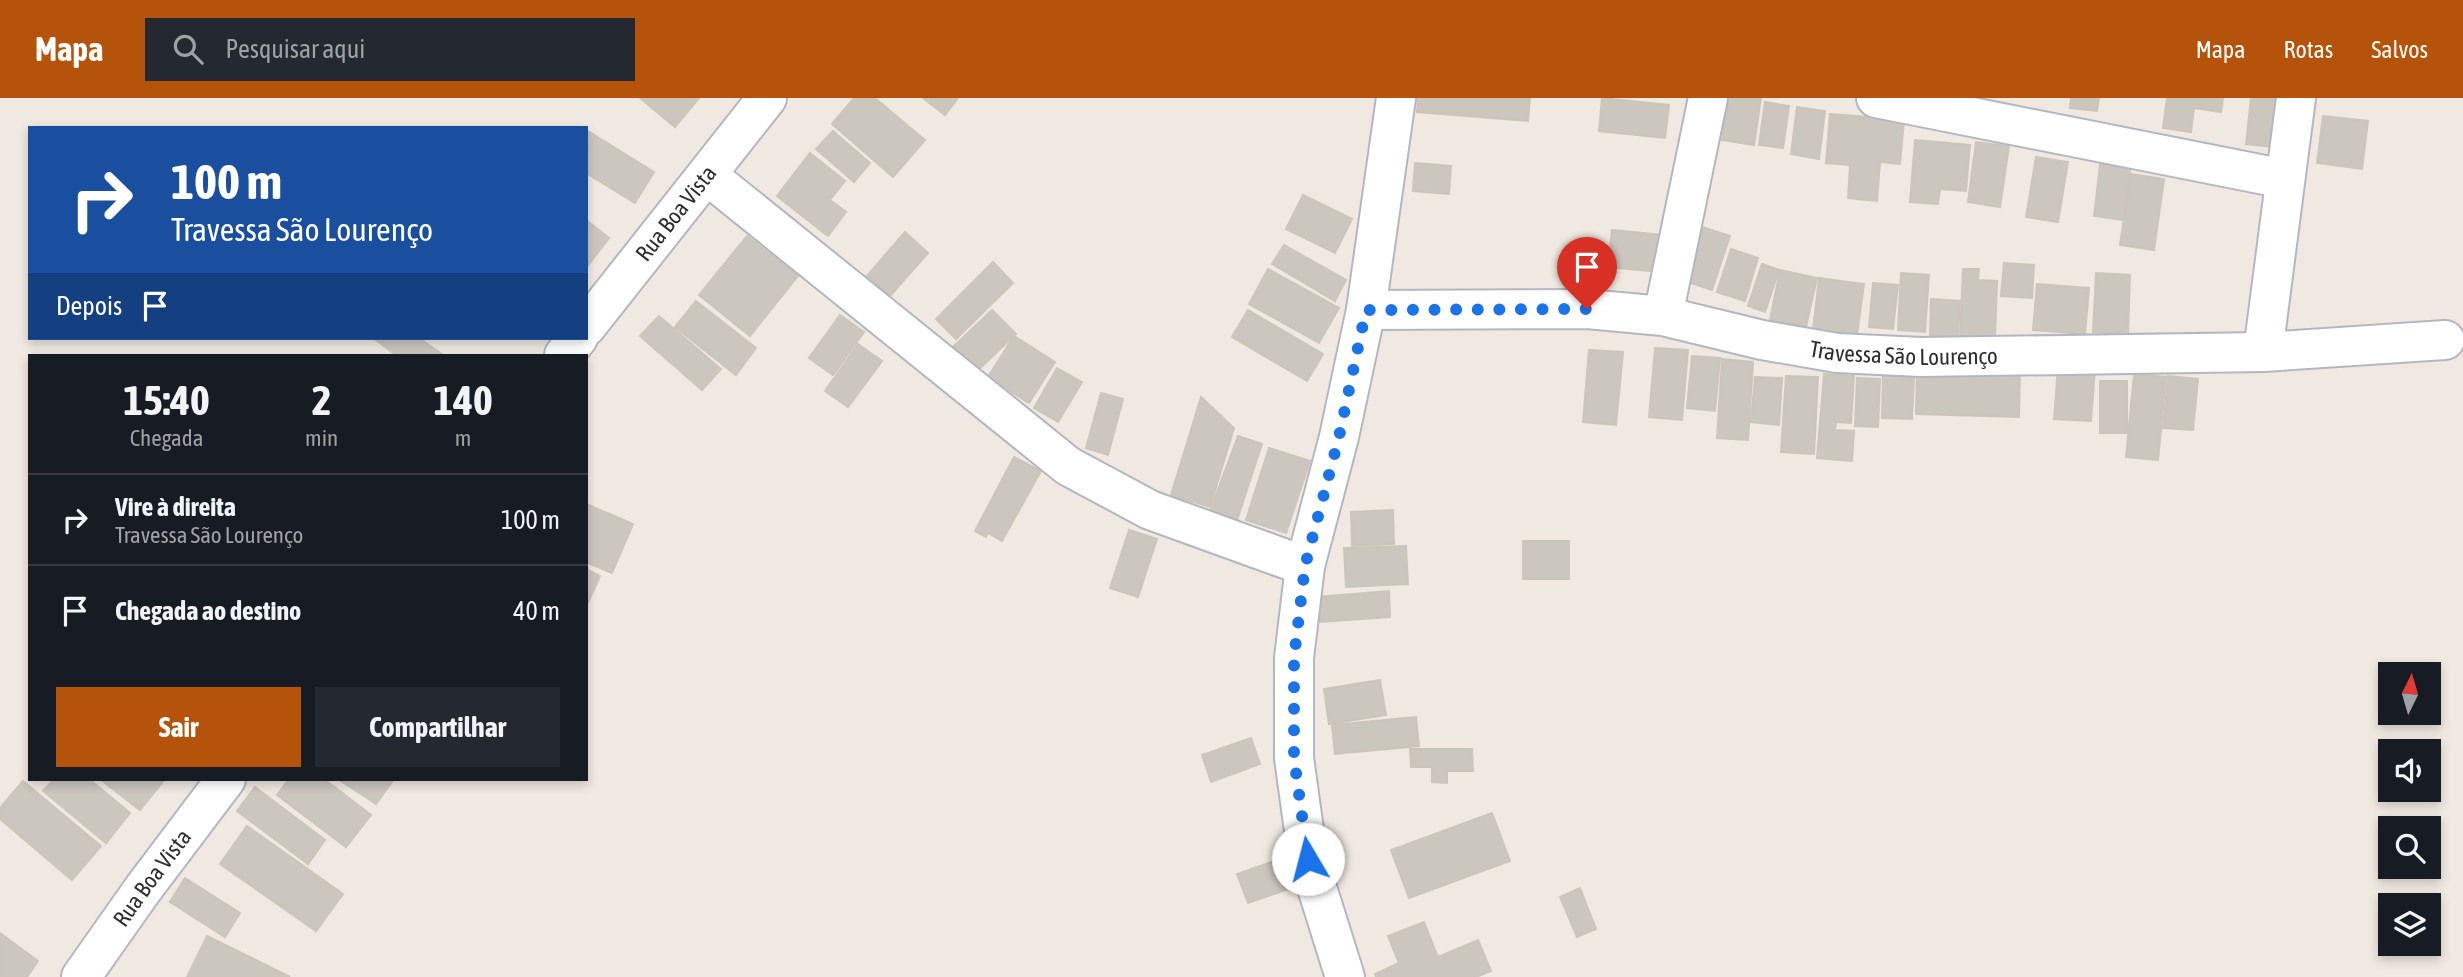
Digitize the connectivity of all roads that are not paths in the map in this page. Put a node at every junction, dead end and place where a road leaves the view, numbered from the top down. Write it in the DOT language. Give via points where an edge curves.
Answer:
graph roads {
  1 [pos="766,98"];
  2 [pos="1396,98"];
  3 [pos="1708,98"];
  4 [pos="1876,98"];
  5 [pos="2296,98"];
  6 [pos="707,175"];
  7 [pos="2285,179"];
  8 [pos="1366,310"];
  9 [pos="1662,316"];
  10 [pos="588,324"];
  11 [pos="576,340"];
  12 [pos="2445,340"];
  13 [pos="2263,352"];
  14 [pos="565,354"];
  15 [pos="1305,566"];
  16 [pos="225,781"];
  17 [pos="81,977"];
  18 [pos="1345,977"];
  1 -- 6 [label="street, Rua Boa Vista"];
  2 -- 8 [label="street"];
  3 -- 9 [label="street"];
  4 -- 7 [label="street"];
  5 -- 7 [label="street"];
  6 -- 10 [label="street, Rua Boa Vista"];
  6 -- 15 [label="street" via="1068,466 1150,510"];
  7 -- 13 [label="street"];
  8 -- 9 [label="street, Travessa São Lourenço" via="1587,309"];
  8 -- 15 [label="street"];
  9 -- 13 [label="street, Travessa São Lourenço" via="1837,353 1921,357"];
  11 -- 14 [label="street"];
  12 -- 13 [label="street, Travessa São Lourenço"];
  15 -- 18 [label="street" via="1294,658 1294,758 1308,859"];
  16 -- 17 [label="street, Rua Boa Vista"];
}
